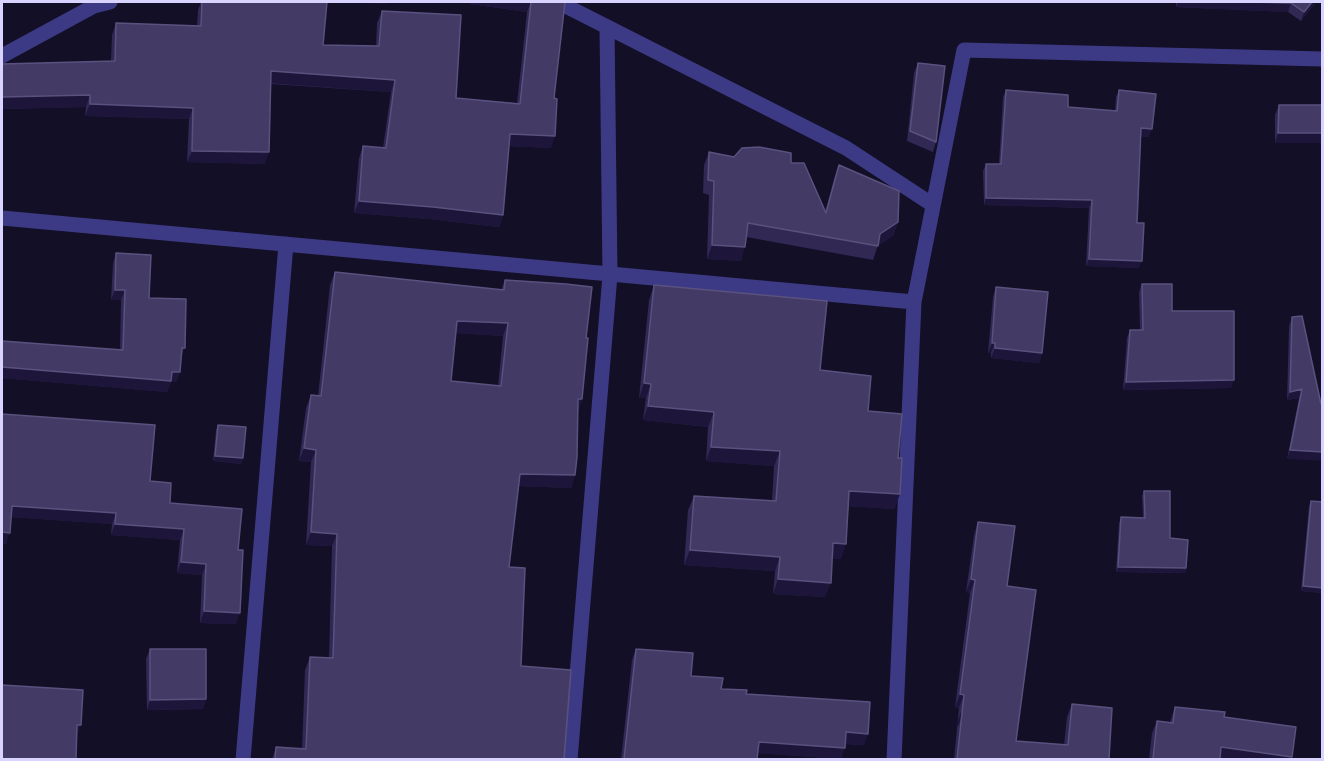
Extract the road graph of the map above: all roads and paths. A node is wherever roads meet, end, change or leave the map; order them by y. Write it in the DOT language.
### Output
graph roads {
  1 [pos="110,2"];
  2 [pos="558,2"];
  3 [pos="607,27"];
  4 [pos="2,56"];
  5 [pos="1323,59"];
  6 [pos="933,205"];
  7 [pos="2,218"];
  8 [pos="286,244"];
  9 [pos="610,275"];
  10 [pos="914,302"];
  11 [pos="243,759"];
  12 [pos="570,759"];
  13 [pos="894,759"];
  1 -- 4 [label="street"];
  2 -- 3 [label="street"];
  3 -- 6 [label="street"];
  3 -- 9 [label="street"];
  5 -- 6 [label="street"];
  6 -- 10 [label="street"];
  7 -- 8 [label="street"];
  8 -- 9 [label="street"];
  8 -- 11 [label="street"];
  9 -- 10 [label="street"];
  9 -- 12 [label="street"];
  10 -- 13 [label="street"];
}
